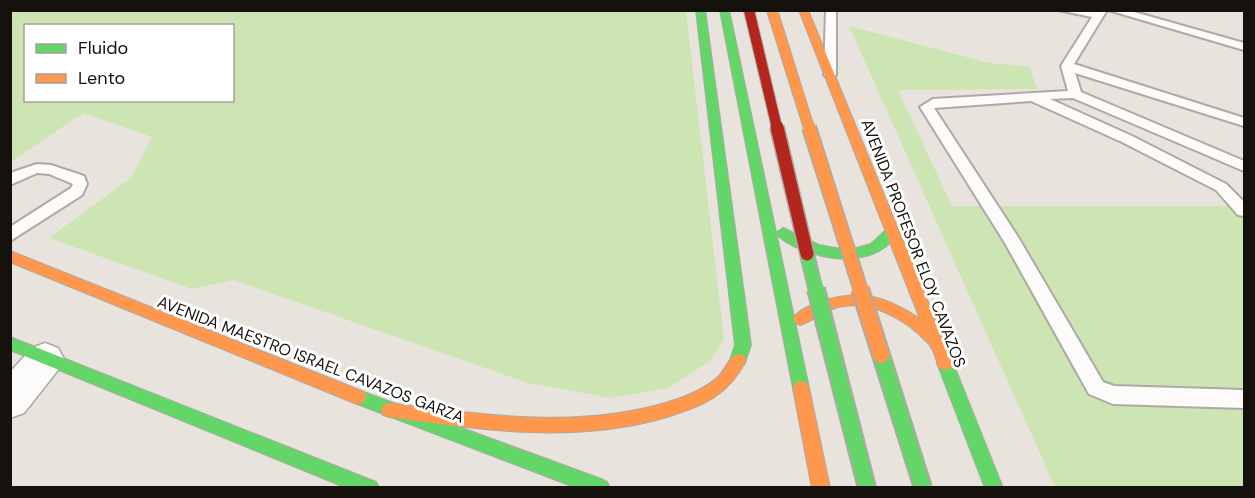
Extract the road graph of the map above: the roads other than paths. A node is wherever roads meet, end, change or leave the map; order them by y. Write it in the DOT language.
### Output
graph roads {
  1 [pos="700,10"];
  2 [pos="724,10"];
  3 [pos="749,10"];
  4 [pos="772,10"];
  5 [pos="803,10"];
  6 [pos="831,10"];
  7 [pos="1063,10"];
  8 [pos="1113,10"];
  9 [pos="1101,12"];
  10 [pos="1245,47"];
  11 [pos="1067,66"];
  12 [pos="830,76"];
  13 [pos="1075,94"];
  14 [pos="1035,98"];
  15 [pos="1245,122"];
  16 [pos="1245,166"];
  17 [pos="10,180"];
  18 [pos="1245,211"];
  19 [pos="767,217"];
  20 [pos="894,231"];
  21 [pos="10,235"];
  22 [pos="10,256"];
  23 [pos="25,264"];
  24 [pos="10,266"];
  25 [pos="933,338"];
  26 [pos="791,341"];
  27 [pos="10,343"];
  28 [pos="45,359"];
  29 [pos="1245,399"];
  30 [pos="10,401"];
  31 [pos="389,410"];
  32 [pos="370,488"];
  33 [pos="601,488"];
  34 [pos="821,488"];
  35 [pos="867,488"];
  36 [pos="923,488"];
  37 [pos="994,488"];
  1 -- 31 [label="main road"];
  2 -- 19 [label="main road"];
  3 -- 35 [label="main road, bridge"];
  4 -- 36 [label="main road, bridge"];
  5 -- 12 [label="main road, AVENIDA PROFESOR ELOY CAVAZOS"];
  6 -- 12 [label="lane"];
  7 -- 9 [label="lane"];
  8 -- 10 [label="lane"];
  9 -- 11 [label="lane"];
  11 -- 13 [label="lane"];
  11 -- 15 [label="lane"];
  12 -- 20 [label="main road, AVENIDA PROFESOR ELOY CAVAZOS"];
  13 -- 14 [label="lane"];
  13 -- 16 [label="lane"];
  14 -- 18 [label="lane"];
  14 -- 29 [label="lane"];
  17 -- 21 [label="lane"];
  19 -- 20 [label="main road"];
  19 -- 26 [label="main road"];
  20 -- 25 [label="main road, AVENIDA PROFESOR ELOY CAVAZOS"];
  22 -- 23 [label="main road, AVENIDA MAESTRO ISRAEL CAVAZOS GARZA"];
  23 -- 24 [label="main road"];
  23 -- 31 [label="main road, AVENIDA MAESTRO ISRAEL CAVAZOS GARZA"];
  25 -- 26 [label="main road"];
  25 -- 37 [label="main road, AVENIDA PROFESOR ELOY CAVAZOS"];
  26 -- 34 [label="main road"];
  27 -- 28 [label="main road"];
  28 -- 30 [label="street"];
  28 -- 32 [label="main road"];
  31 -- 33 [label="main road, AVENIDA MAESTRO ISRAEL CAVAZOS GARZA"];
}
